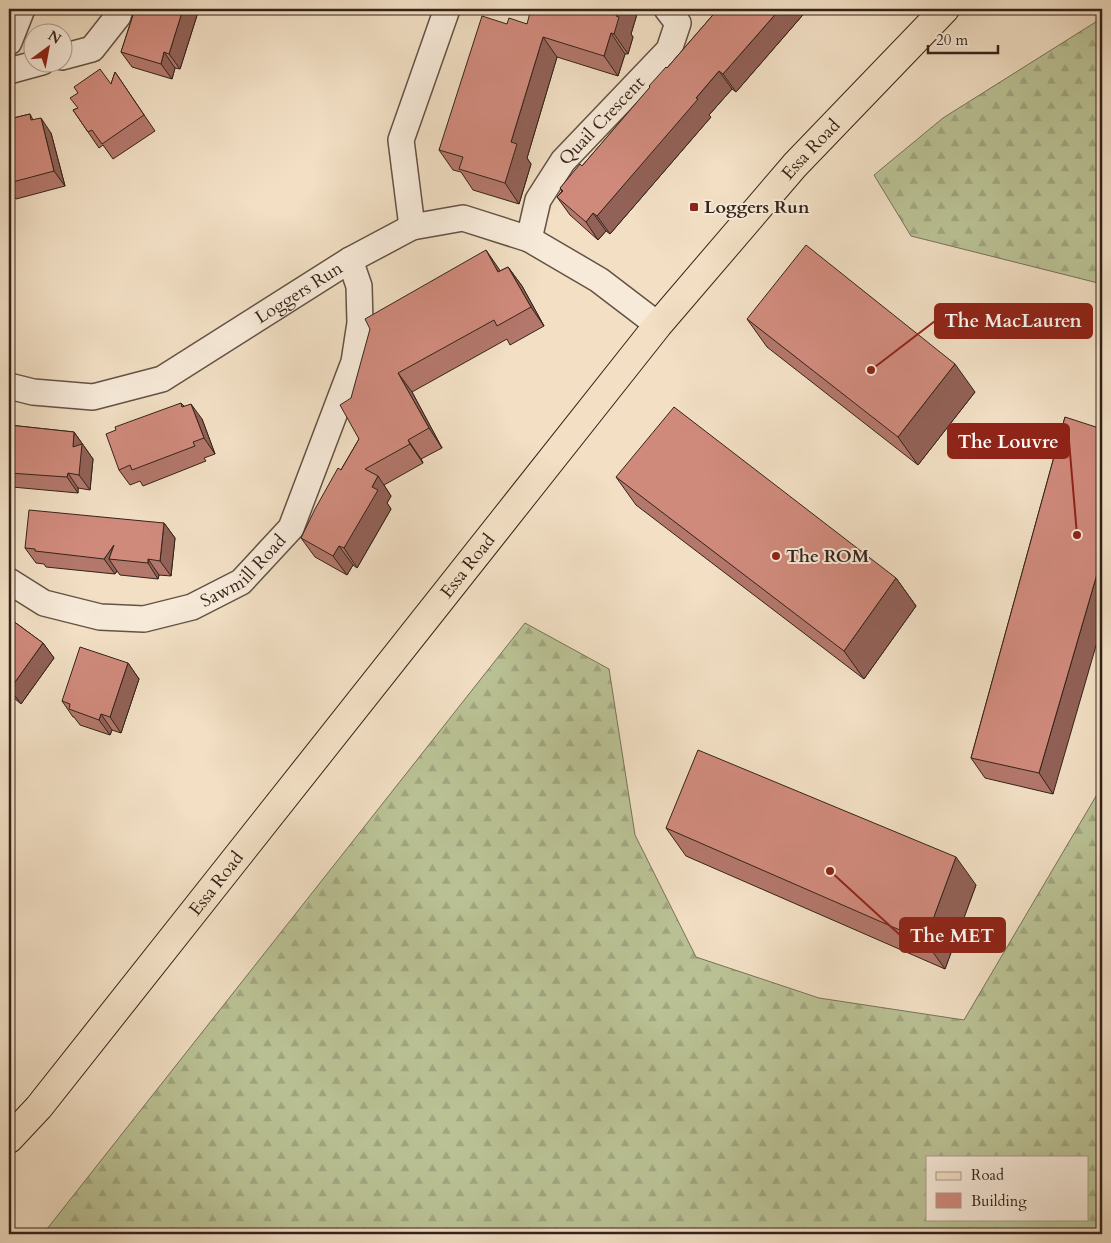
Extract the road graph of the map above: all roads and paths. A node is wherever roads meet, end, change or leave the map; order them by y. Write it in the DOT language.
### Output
graph roads {
  1 [pos="22,9"];
  2 [pos="120,9"];
  3 [pos="447,9"];
  4 [pos="667,9"];
  5 [pos="945,9"];
  6 [pos="9,42"];
  7 [pos="72,54"];
  8 [pos="22,67"];
  9 [pos="9,71"];
  10 [pos="412,227"];
  11 [pos="529,240"];
  12 [pos="350,260"];
  13 [pos="658,325"];
  14 [pos="9,386"];
  15 [pos="9,581"];
  16 [pos="9,1139"];
  1 -- 6 [label="street"];
  2 -- 7 [label="street"];
  3 -- 10 [label="street"];
  4 -- 11 [label="street, Quail Crescent"];
  5 -- 13 [label="main road, Essa Road"];
  8 -- 9 [label="street"];
  10 -- 11 [label="street, Loggers Run"];
  10 -- 12 [label="street, Loggers Run"];
  11 -- 13 [label="street, Loggers Run"];
  12 -- 14 [label="street, Loggers Run"];
  12 -- 15 [label="street, Sawmill Road"];
  13 -- 16 [label="main road, Essa Road"];
}
